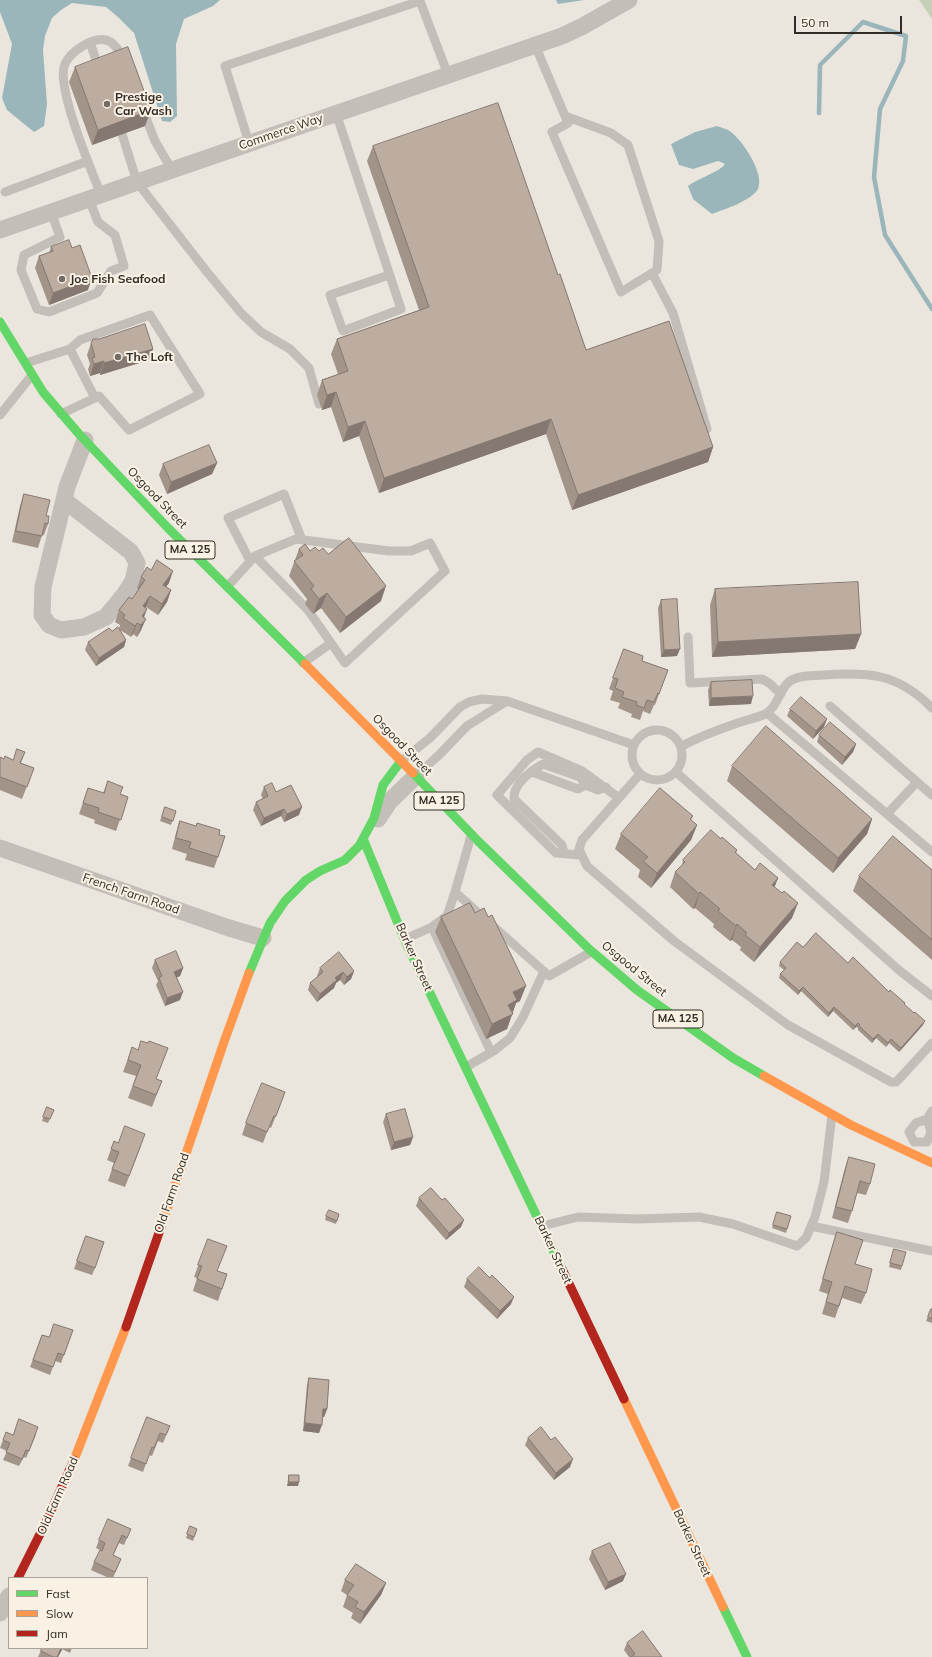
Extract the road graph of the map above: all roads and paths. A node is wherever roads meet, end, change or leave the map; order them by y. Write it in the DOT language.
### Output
graph roads {
  1 [pos="629,0"];
  2 [pos="90,42"];
  3 [pos="535,45"];
  4 [pos="99,71"];
  5 [pos="129,71"];
  6 [pos="448,75"];
  7 [pos="139,99"];
  8 [pos="336,113"];
  9 [pos="565,116"];
  10 [pos="122,134"];
  11 [pos="249,143"];
  12 [pos="88,161"];
  13 [pos="172,170"];
  14 [pos="138,182"];
  15 [pos="5,192"];
  16 [pos="95,197"];
  17 [pos="51,212"];
  18 [pos="0,230"];
  19 [pos="652,273"];
  20 [pos="390,275"];
  21 [pos="0,322"];
  22 [pos="70,349"];
  23 [pos="25,364"];
  24 [pos="32,375"];
  25 [pos="95,398"];
  26 [pos="319,404"];
  27 [pos="61,414"];
  28 [pos="0,415"];
  29 [pos="707,429"];
  30 [pos="85,440"];
  31 [pos="64,500"];
  32 [pos="302,540"];
  33 [pos="253,559"];
  34 [pos="227,587"];
  35 [pos="688,638"];
  36 [pos="331,643"];
  37 [pos="303,663"];
  38 [pos="781,694"];
  39 [pos="507,701"];
  40 [pos="830,706"];
  41 [pos="932,708"];
  42 [pos="767,713"];
  43 [pos="634,745"];
  44 [pos="682,746"];
  45 [pos="401,761"];
  46 [pos="676,772"];
  47 [pos="640,774"];
  48 [pos="416,776"];
  49 [pos="917,782"];
  50 [pos="606,787"];
  51 [pos="932,795"];
  52 [pos="619,798"];
  53 [pos="887,814"];
  54 [pos="472,834"];
  55 [pos="364,841"];
  56 [pos="0,848"];
  57 [pos="932,852"];
  58 [pos="564,854"];
  59 [pos="580,855"];
  60 [pos="455,892"];
  61 [pos="432,927"];
  62 [pos="263,938"];
  63 [pos="405,939"];
  64 [pos="592,951"];
  65 [pos="544,971"];
  66 [pos="932,996"];
  67 [pos="932,1043"];
  68 [pos="491,1052"];
  69 [pos="466,1067"];
  70 [pos="932,1111"];
  71 [pos="832,1115"];
  72 [pos="927,1119"];
  73 [pos="914,1142"];
  74 [pos="909,1153"];
  75 [pos="932,1163"];
  76 [pos="542,1226"];
  77 [pos="811,1226"];
  78 [pos="932,1252"];
  79 [pos="18,1577"];
  80 [pos="8,1598"];
  81 [pos="0,1613"];
  82 [pos="747,1657"];
  1 -- 3 [label="street, Commerce Way"];
  2 -- 4 [label="lane"];
  2 -- 5 [label="lane"];
  2 -- 12 [label="lane"];
  3 -- 6 [label="street, Commerce Way"];
  3 -- 9 [label="lane"];
  6 -- 8 [label="street, Commerce Way"];
  6 -- 11 [label="lane"];
  7 -- 13 [label="lane"];
  8 -- 11 [label="street, Commerce Way"];
  8 -- 20 [label="lane"];
  9 -- 19 [label="lane"];
  9 -- 19 [label="lane"];
  10 -- 14 [label="lane"];
  11 -- 13 [label="street, Commerce Way"];
  12 -- 15 [label="lane"];
  12 -- 16 [label="lane"];
  13 -- 14 [label="street, Commerce Way"];
  14 -- 16 [label="street, Commerce Way"];
  14 -- 26 [label="lane"];
  16 -- 17 [label="street, Commerce Way"];
  16 -- 17 [label="lane"];
  17 -- 18 [label="street, Commerce Way"];
  19 -- 29 [label="lane"];
  20 -- 20 [label="lane"];
  21 -- 23 [label="main road, Osgood Street / MA 125"];
  22 -- 23 [label="lane"];
  22 -- 25 [label="lane"];
  22 -- 25 [label="lane"];
  23 -- 24 [label="main road, Osgood Street / MA 125"];
  24 -- 27 [label="main road, Osgood Street / MA 125"];
  24 -- 28 [label="lane"];
  25 -- 27 [label="lane"];
  27 -- 30 [label="main road, Osgood Street / MA 125"];
  30 -- 31 [label="street"];
  30 -- 34 [label="main road, Osgood Street / MA 125"];
  31 -- 31 [label="street"];
  32 -- 33 [label="lane"];
  32 -- 33 [label="lane"];
  32 -- 36 [label="lane"];
  33 -- 34 [label="lane"];
  33 -- 36 [label="lane"];
  34 -- 37 [label="main road, Osgood Street / MA 125"];
  35 -- 38 [label="lane"];
  36 -- 37 [label="lane"];
  37 -- 45 [label="main road, Osgood Street / MA 125"];
  38 -- 41 [label="lane"];
  38 -- 42 [label="lane"];
  39 -- 43 [label="lane"];
  39 -- 45 [label="lane"];
  39 -- 48 [label="lane"];
  40 -- 49 [label="lane"];
  42 -- 44 [label="lane"];
  42 -- 53 [label="lane"];
  43 -- 44 [label="lane"];
  43 -- 47 [label="lane"];
  44 -- 46 [label="lane"];
  45 -- 48 [label="main road, Osgood Street / MA 125"];
  45 -- 55 [label="main road"];
  46 -- 47 [label="lane"];
  46 -- 66 [label="lane"];
  47 -- 52 [label="lane"];
  48 -- 54 [label="main road, Osgood Street / MA 125"];
  48 -- 55 [label="street"];
  49 -- 51 [label="lane"];
  49 -- 53 [label="lane"];
  50 -- 52 [label="lane"];
  50 -- 58 [label="lane"];
  50 -- 58 [label="lane"];
  52 -- 59 [label="lane"];
  53 -- 57 [label="lane"];
  54 -- 60 [label="lane"];
  54 -- 64 [label="main road, Osgood Street / MA 125"];
  55 -- 62 [label="main road, Old Farm Road"];
  55 -- 63 [label="main road, Barker Street"];
  56 -- 62 [label="street, French Farm Road"];
  58 -- 59 [label="lane"];
  59 -- 67 [label="lane"];
  60 -- 61 [label="lane"];
  60 -- 65 [label="lane"];
  61 -- 63 [label="lane"];
  61 -- 68 [label="lane"];
  62 -- 79 [label="main road, Old Farm Road"];
  63 -- 69 [label="main road, Barker Street"];
  64 -- 65 [label="lane"];
  64 -- 71 [label="main road, Osgood Street / MA 125"];
  65 -- 68 [label="lane"];
  68 -- 69 [label="lane"];
  69 -- 76 [label="main road, Barker Street"];
  70 -- 72 [label="lane"];
  71 -- 74 [label="main road, Osgood Street / MA 125"];
  71 -- 77 [label="lane"];
  72 -- 73 [label="lane"];
  72 -- 73 [label="lane"];
  73 -- 74 [label="lane"];
  74 -- 75 [label="main road, Osgood Street / MA 125"];
  76 -- 77 [label="lane"];
  76 -- 82 [label="main road, Barker Street"];
  77 -- 78 [label="lane"];
  80 -- 81 [label="street"];
}
